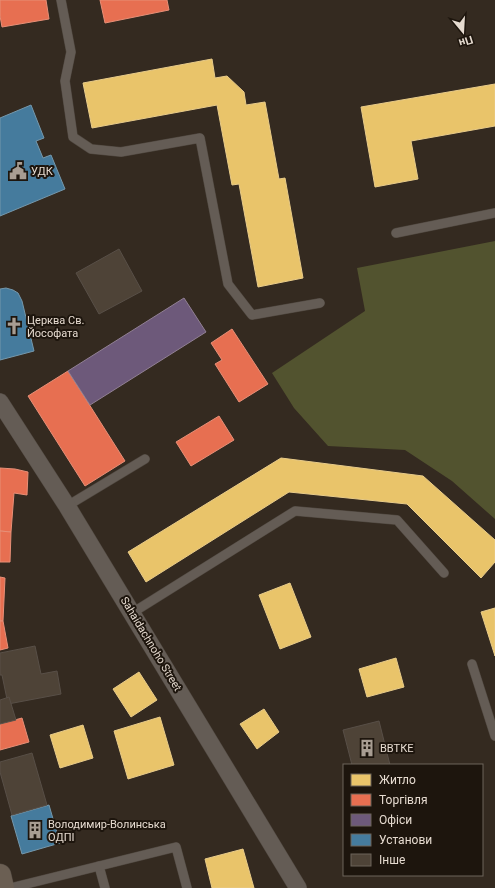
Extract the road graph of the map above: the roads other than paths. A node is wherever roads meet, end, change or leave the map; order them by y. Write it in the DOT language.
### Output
graph roads {
  1 [pos="61,0"];
  2 [pos="495,213"];
  3 [pos="396,233"];
  4 [pos="320,303"];
  5 [pos="0,402"];
  6 [pos="145,459"];
  7 [pos="67,506"];
  8 [pos="444,573"];
  9 [pos="132,613"];
  10 [pos="472,664"];
  11 [pos="495,736"];
  12 [pos="99,866"];
  13 [pos="0,875"];
  14 [pos="3,888"];
  15 [pos="10,888"];
  16 [pos="105,888"];
  17 [pos="187,888"];
  18 [pos="298,888"];
  1 -- 4 [label="lane"];
  2 -- 3 [label="lane"];
  5 -- 7 [label="street, Sahaidachnoho Street"];
  6 -- 7 [label="lane"];
  7 -- 9 [label="street, Sahaidachnoho Street"];
  8 -- 9 [label="lane"];
  9 -- 18 [label="street, Sahaidachnoho Street"];
  10 -- 11 [label="lane"];
  12 -- 15 [label="lane"];
  12 -- 16 [label="lane"];
  12 -- 17 [label="lane"];
  13 -- 14 [label="main road"];
}
